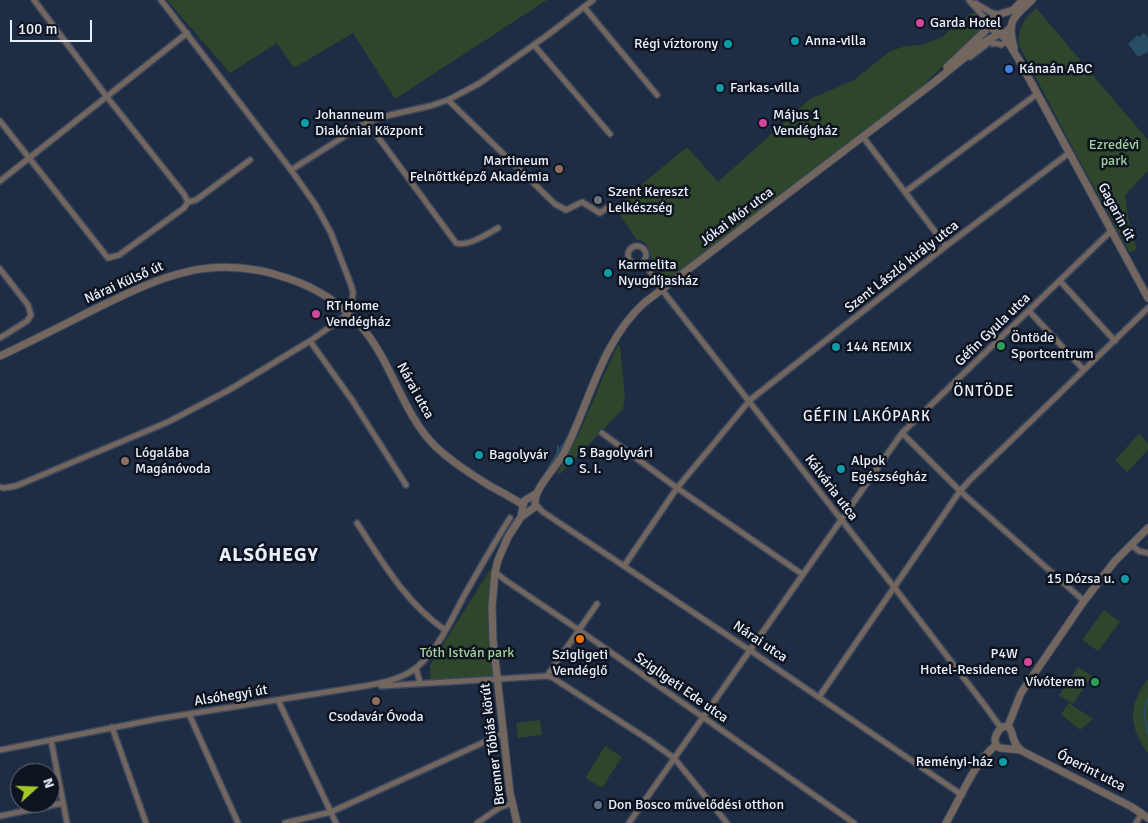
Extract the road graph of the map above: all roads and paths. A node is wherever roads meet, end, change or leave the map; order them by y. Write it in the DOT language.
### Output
graph roads {
  1 [pos="34,0"];
  2 [pos="161,0"];
  3 [pos="593,0"];
  4 [pos="970,0"];
  5 [pos="1024,0"];
  6 [pos="1032,0"];
  7 [pos="584,7"];
  8 [pos="1000,14"];
  9 [pos="990,24"];
  10 [pos="1011,25"];
  11 [pos="187,33"];
  12 [pos="1000,34"];
  13 [pos="1004,43"];
  14 [pos="534,46"];
  15 [pos="1018,60"];
  16 [pos="958,63"];
  17 [pos="923,90"];
  18 [pos="1037,94"];
  19 [pos="657,96"];
  20 [pos="107,97"];
  21 [pos="448,100"];
  22 [pos="0,122"];
  23 [pos="367,122"];
  24 [pos="610,134"];
  25 [pos="862,137"];
  26 [pos="1069,153"];
  27 [pos="28,158"];
  28 [pos="250,160"];
  29 [pos="291,170"];
  30 [pos="0,181"];
  31 [pos="905,192"];
  32 [pos="188,202"];
  33 [pos="607,208"];
  34 [pos="498,228"];
  35 [pos="1111,230"];
  36 [pos="946,246"];
  37 [pos="643,261"];
  38 [pos="0,269"];
  39 [pos="1060,281"];
  40 [pos="662,289"];
  41 [pos="1148,298"];
  42 [pos="1148,308"];
  43 [pos="1029,311"];
  44 [pos="347,312"];
  45 [pos="0,338"];
  46 [pos="310,341"];
  47 [pos="1115,341"];
  48 [pos="1,355"];
  49 [pos="1084,370"];
  50 [pos="750,400"];
  51 [pos="602,433"];
  52 [pos="902,433"];
  53 [pos="406,485"];
  54 [pos="0,487"];
  55 [pos="677,488"];
  56 [pos="960,491"];
  57 [pos="537,492"];
  58 [pos="524,503"];
  59 [pos="533,507"];
  60 [pos="520,517"];
  61 [pos="510,518"];
  62 [pos="841,521"];
  63 [pos="358,523"];
  64 [pos="1148,528"];
  65 [pos="1131,545"];
  66 [pos="1148,553"];
  67 [pos="624,566"];
  68 [pos="495,572"];
  69 [pos="802,574"];
  70 [pos="894,587"];
  71 [pos="1084,601"];
  72 [pos="597,604"];
  73 [pos="445,630"];
  74 [pos="579,630"];
  75 [pos="751,651"];
  76 [pos="416,668"];
  77 [pos="547,676"];
  78 [pos="498,679"];
  79 [pos="420,683"];
  80 [pos="365,686"];
  81 [pos="819,697"];
  82 [pos="278,700"];
  83 [pos="189,714"];
  84 [pos="702,717"];
  85 [pos="112,727"];
  86 [pos="1004,727"];
  87 [pos="504,733"];
  88 [pos="1012,737"];
  89 [pos="51,740"];
  90 [pos="1000,746"];
  91 [pos="0,750"];
  92 [pos="1020,750"];
  93 [pos="674,758"];
  94 [pos="962,795"];
  95 [pos="63,803"];
  96 [pos="512,803"];
  97 [pos="331,812"];
  98 [pos="0,816"];
  99 [pos="1145,816"];
  100 [pos="67,823"];
  101 [pos="146,823"];
  102 [pos="238,823"];
  103 [pos="285,823"];
  104 [pos="336,823"];
  105 [pos="478,823"];
  106 [pos="517,823"];
  107 [pos="629,823"];
  108 [pos="727,823"];
  109 [pos="854,823"];
  110 [pos="946,823"];
  111 [pos="1136,823"];
  1 -- 20 [label="street"];
  2 -- 11 [label="street"];
  3 -- 7 [label="street"];
  4 -- 8 [label="street"];
  4 -- 9 [label="street"];
  5 -- 8 [label="street"];
  6 -- 10 [label="street"];
  7 -- 14 [label="street"];
  7 -- 19 [label="street"];
  8 -- 9 [label="street"];
  8 -- 10 [label="street"];
  9 -- 12 [label="street, Gagarin út"];
  9 -- 17 [label="street, Jókai Mór utca"];
  10 -- 12 [label="street"];
  10 -- 15 [label="street, Gagarin út"];
  11 -- 20 [label="street"];
  11 -- 29 [label="street"];
  12 -- 15 [label="street, Gagarin út"];
  12 -- 16 [label="street, Jókai Mór utca"];
  13 -- 16 [label="street"];
  14 -- 21 [label="street"];
  14 -- 24 [label="street"];
  15 -- 18 [label="street, Gagarin út"];
  16 -- 17 [label="street, Jókai Mór utca"];
  17 -- 25 [label="street, Jókai Mór utca"];
  18 -- 26 [label="street, Gagarin út"];
  18 -- 31 [label="street"];
  20 -- 27 [label="street"];
  20 -- 32 [label="street"];
  21 -- 23 [label="street"];
  21 -- 33 [label="street"];
  22 -- 27 [label="street"];
  23 -- 29 [label="street"];
  23 -- 34 [label="street"];
  25 -- 31 [label="street"];
  25 -- 40 [label="street, Jókai Mór utca"];
  26 -- 35 [label="street, Gagarin út"];
  26 -- 36 [label="street, Szent László király utca"];
  27 -- 30 [label="street"];
  27 -- 32 [label="street"];
  28 -- 32 [label="street"];
  29 -- 44 [label="street"];
  31 -- 36 [label="street"];
  35 -- 39 [label="street, Géfin Gyula utca"];
  35 -- 41 [label="street, Gagarin út"];
  36 -- 50 [label="street, Szent László király utca"];
  37 -- 40 [label="street, Kálvária utca"];
  38 -- 45 [label="street"];
  39 -- 43 [label="street, Géfin Gyula utca"];
  39 -- 47 [label="street"];
  40 -- 50 [label="street, Kálvária utca"];
  40 -- 57 [label="street, Jókai Mór utca"];
  42 -- 47 [label="street"];
  43 -- 49 [label="street"];
  43 -- 52 [label="street, Géfin Gyula utca"];
  44 -- 46 [label="street"];
  44 -- 48 [label="street, Nárai Külső út"];
  44 -- 58 [label="street, Nárai utca"];
  46 -- 53 [label="street"];
  46 -- 54 [label="street"];
  47 -- 49 [label="street"];
  49 -- 56 [label="street"];
  50 -- 55 [label="street, Szent László király utca"];
  50 -- 62 [label="street, Kálvária utca"];
  51 -- 55 [label="street"];
  52 -- 56 [label="street"];
  52 -- 62 [label="street, Géfin Gyula utca"];
  55 -- 67 [label="street, Szent László király utca"];
  55 -- 69 [label="street"];
  56 -- 70 [label="street"];
  56 -- 71 [label="street"];
  57 -- 58 [label="street, Jókai Mór utca"];
  57 -- 59 [label="street, Jókai Mór utca"];
  58 -- 59 [label="street"];
  58 -- 59 [label="street"];
  58 -- 60 [label="street, Brenner Tóbiás körút"];
  59 -- 60 [label="street, Brenner Tóbiás körút"];
  59 -- 67 [label="street, Nárai utca"];
  60 -- 68 [label="street, Brenner Tóbiás körút"];
  61 -- 73 [label="street, Alsóhegyi út"];
  62 -- 69 [label="street, Géfin Gyula utca"];
  62 -- 70 [label="street, Kálvária utca"];
  63 -- 73 [label="street"];
  64 -- 65 [label="street"];
  65 -- 66 [label="street"];
  65 -- 71 [label="street"];
  67 -- 75 [label="street, Nárai utca"];
  68 -- 74 [label="street, Szigligeti Ede utca"];
  68 -- 78 [label="street, Brenner Tóbiás körút"];
  69 -- 75 [label="street, Géfin Gyula utca"];
  70 -- 81 [label="street"];
  70 -- 86 [label="street, Kálvária utca"];
  71 -- 86 [label="street"];
  72 -- 74 [label="street"];
  73 -- 76 [label="street, Alsóhegyi út"];
  74 -- 77 [label="street"];
  74 -- 84 [label="street, Szigligeti Ede utca"];
  75 -- 81 [label="street, Nárai utca"];
  75 -- 84 [label="street, Géfin Gyula utca"];
  76 -- 79 [label="street"];
  76 -- 80 [label="street, Alsóhegyi út"];
  77 -- 78 [label="street"];
  77 -- 93 [label="street"];
  78 -- 79 [label="street"];
  78 -- 87 [label="street, Brenner Tóbiás körút"];
  79 -- 80 [label="street"];
  80 -- 82 [label="street, Alsóhegyi út"];
  81 -- 94 [label="street, Nárai utca"];
  82 -- 83 [label="street, Alsóhegyi út"];
  82 -- 97 [label="street"];
  83 -- 85 [label="street, Alsóhegyi út"];
  83 -- 102 [label="street"];
  84 -- 93 [label="street, Géfin Gyula utca"];
  84 -- 109 [label="street, Szigligeti Ede utca"];
  85 -- 89 [label="street, Alsóhegyi út"];
  85 -- 101 [label="street"];
  86 -- 88 [label="street"];
  86 -- 90 [label="street"];
  87 -- 96 [label="street, Brenner Tóbiás körút"];
  87 -- 97 [label="street"];
  88 -- 90 [label="street"];
  88 -- 92 [label="street"];
  89 -- 91 [label="street, Alsóhegyi út"];
  89 -- 95 [label="street"];
  90 -- 92 [label="street, Óperint utca"];
  90 -- 94 [label="street"];
  92 -- 99 [label="street, Óperint utca"];
  93 -- 107 [label="street, Géfin Gyula utca"];
  93 -- 108 [label="street"];
  94 -- 110 [label="street"];
  95 -- 98 [label="street"];
  95 -- 100 [label="street"];
  96 -- 105 [label="street"];
  96 -- 106 [label="street, Brenner Tóbiás körút"];
  97 -- 103 [label="street"];
  97 -- 104 [label="street"];
  99 -- 111 [label="street"];
}
